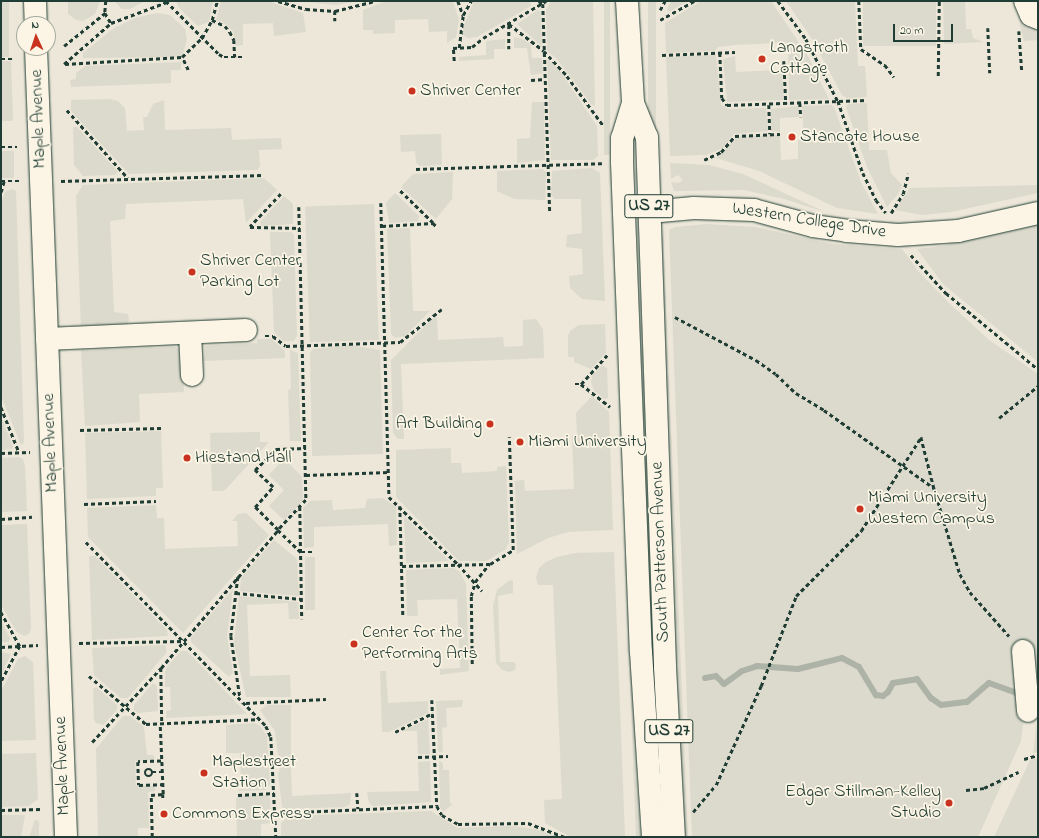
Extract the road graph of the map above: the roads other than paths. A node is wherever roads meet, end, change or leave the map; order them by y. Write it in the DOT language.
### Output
graph roads {
  1 [pos="35,1"];
  2 [pos="627,1"];
  3 [pos="1025,1"];
  4 [pos="36,16"];
  5 [pos="1038,18"];
  6 [pos="36,56"];
  7 [pos="633,102"];
  8 [pos="649,212"];
  9 [pos="1038,213"];
  10 [pos="246,330"];
  11 [pos="190,333"];
  12 [pos="47,339"];
  13 [pos="192,375"];
  14 [pos="1022,651"];
  15 [pos="1028,711"];
  16 [pos="66,837"];
  17 [pos="653,837"];
  18 [pos="674,837"];
  1 -- 4 [label="main road"];
  2 -- 7 [label="main road, South Patterson Avenue / US 27"];
  3 -- 5 [label="main road"];
  6 -- 12 [label="main road, Maple Avenue"];
  7 -- 8 [label="main road, South Patterson Avenue / US 27"];
  7 -- 17 [label="main road, South Patterson Avenue / US 27"];
  8 -- 9 [label="main road, Western College Drive"];
  8 -- 18 [label="main road, South Patterson Avenue / US 27"];
  10 -- 11 [label="main road"];
  11 -- 12 [label="main road"];
  11 -- 13 [label="main road"];
  12 -- 16 [label="main road, Maple Avenue"];
  14 -- 15 [label="main road"];
}
